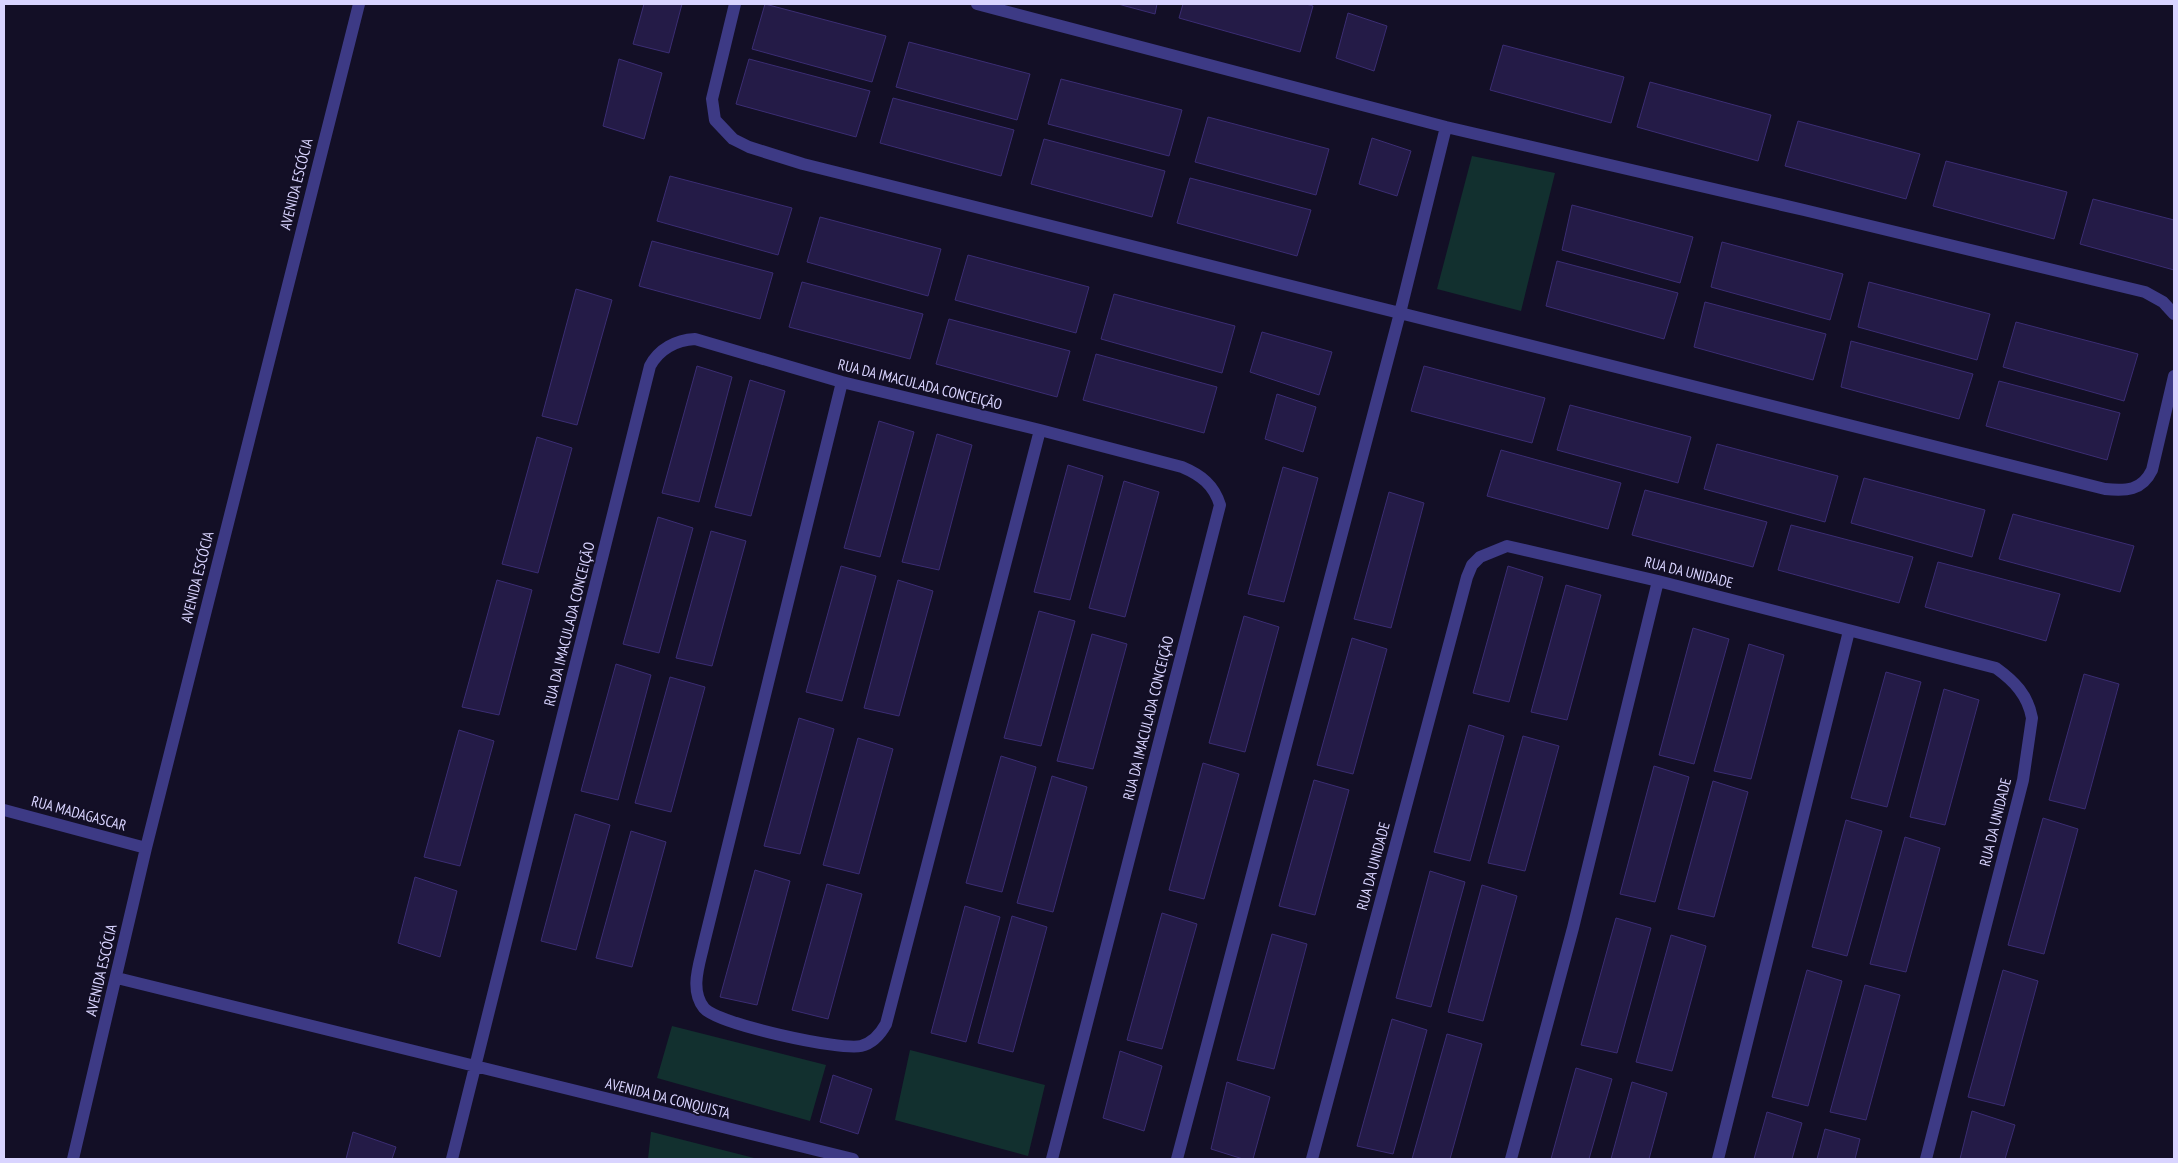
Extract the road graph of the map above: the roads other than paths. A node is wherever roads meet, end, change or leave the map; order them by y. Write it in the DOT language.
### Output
graph roads {
  1 [pos="359,4"];
  2 [pos="735,4"];
  3 [pos="977,4"];
  4 [pos="1446,126"];
  5 [pos="1400,313"];
  6 [pos="2174,314"];
  7 [pos="2174,376"];
  8 [pos="842,382"];
  9 [pos="1040,430"];
  10 [pos="1658,581"];
  11 [pos="1849,631"];
  12 [pos="4,810"];
  13 [pos="146,848"];
  14 [pos="116,978"];
  15 [pos="475,1065"];
  16 [pos="73,1159"];
  17 [pos="452,1159"];
  18 [pos="853,1159"];
  19 [pos="1052,1159"];
  20 [pos="1177,1159"];
  21 [pos="1312,1159"];
  22 [pos="1511,1159"];
  23 [pos="1718,1159"];
  24 [pos="1926,1159"];
  1 -- 13 [label="street, AVENIDA ESCÓCIA"];
  2 -- 5 [label="street"];
  3 -- 4 [label="street"];
  4 -- 5 [label="street"];
  4 -- 6 [label="street"];
  5 -- 7 [label="street"];
  5 -- 20 [label="street"];
  8 -- 9 [label="street, RUA DA IMACULADA CONCEIÇÃO"];
  8 -- 9 [label="street"];
  8 -- 15 [label="street, RUA DA IMACULADA CONCEIÇÃO"];
  9 -- 19 [label="street, RUA DA IMACULADA CONCEIÇÃO"];
  10 -- 11 [label="street, RUA DA UNIDADE"];
  10 -- 21 [label="street, RUA DA UNIDADE"];
  10 -- 22 [label="street"];
  11 -- 23 [label="street"];
  11 -- 24 [label="street, RUA DA UNIDADE"];
  12 -- 13 [label="street, RUA MADAGASCAR"];
  13 -- 14 [label="street, AVENIDA ESCÓCIA"];
  14 -- 15 [label="street, AVENIDA DA CONQUISTA"];
  14 -- 16 [label="street, AVENIDA ESCÓCIA"];
  15 -- 17 [label="street"];
  15 -- 18 [label="street, AVENIDA DA CONQUISTA"];
}
